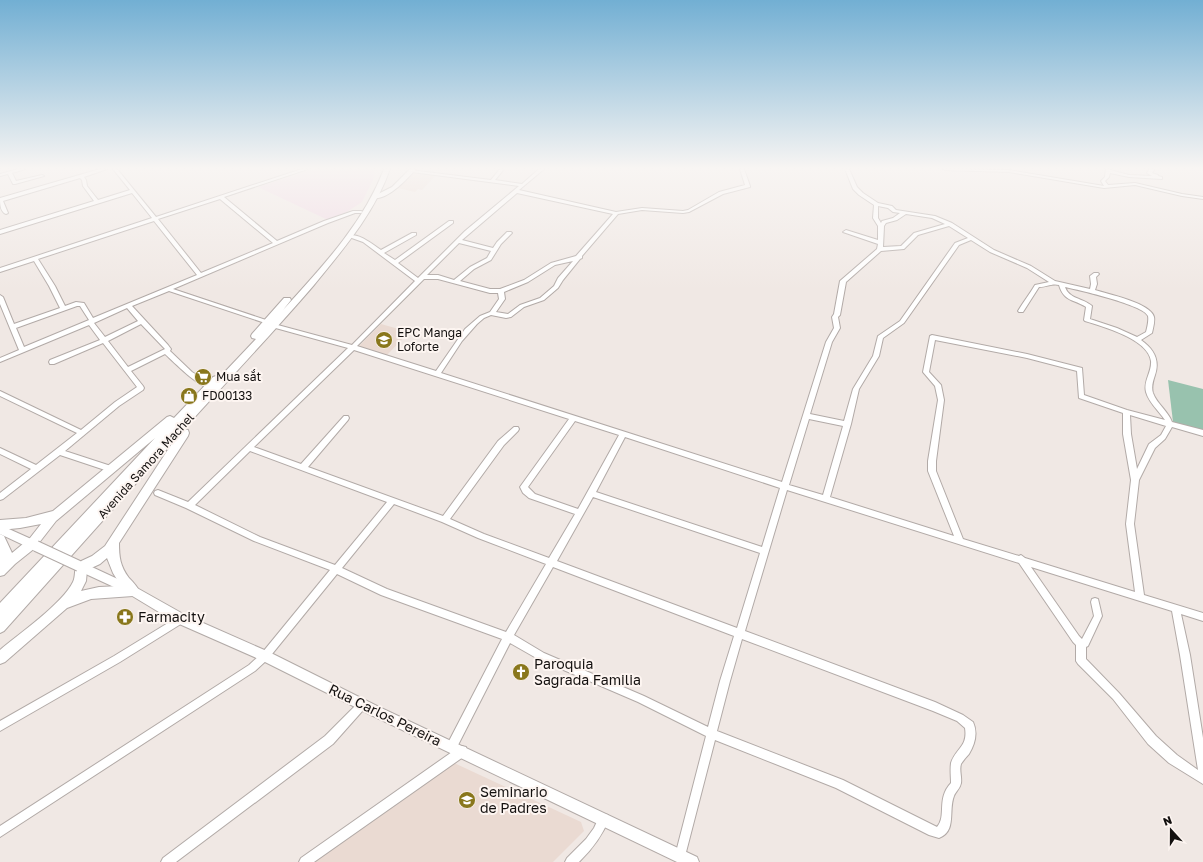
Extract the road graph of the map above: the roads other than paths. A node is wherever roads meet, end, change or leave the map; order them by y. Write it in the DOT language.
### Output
graph roads {
  1 [pos="4,209"];
  2 [pos="74,209"];
  3 [pos="147,209"];
  4 [pos="184,209"];
  5 [pos="236,209"];
  6 [pos="363,209"];
  7 [pos="368,209"];
  8 [pos="495,209"];
  9 [pos="599,209"];
  10 [pos="641,209"];
  11 [pos="645,209"];
  12 [pos="691,209"];
  13 [pos="876,209"];
  14 [pos="893,209"];
  15 [pos="361,212"];
  16 [pos="906,212"];
  17 [pos="6,213"];
  18 [pos="616,213"];
  19 [pos="155,219"];
  20 [pos="451,222"];
  21 [pos="950,224"];
  22 [pos="881,226"];
  23 [pos="0,232"];
  24 [pos="846,232"];
  25 [pos="510,233"];
  26 [pos="414,234"];
  27 [pos="351,236"];
  28 [pos="972,238"];
  29 [pos="458,241"];
  30 [pos="276,243"];
  31 [pos="880,246"];
  32 [pos="493,250"];
  33 [pos="380,253"];
  34 [pos="580,257"];
  35 [pos="35,258"];
  36 [pos="394,263"];
  37 [pos="0,270"];
  38 [pos="1096,274"];
  39 [pos="200,275"];
  40 [pos="420,278"];
  41 [pos="455,282"];
  42 [pos="1053,282"];
  43 [pos="1062,284"];
  44 [pos="169,289"];
  45 [pos="1092,291"];
  46 [pos="501,292"];
  47 [pos="0,297"];
  48 [pos="128,306"];
  49 [pos="63,309"];
  50 [pos="3,311"];
  51 [pos="1021,311"];
  52 [pos="492,313"];
  53 [pos="91,321"];
  54 [pos="142,321"];
  55 [pos="271,324"];
  56 [pos="13,327"];
  57 [pos="105,340"];
  58 [pos="1138,341"];
  59 [pos="353,347"];
  60 [pos="22,350"];
  61 [pos="166,351"];
  62 [pos="0,360"];
  63 [pos="52,362"];
  64 [pos="127,370"];
  65 [pos="437,374"];
  66 [pos="209,386"];
  67 [pos="0,393"];
  68 [pos="199,402"];
  69 [pos="1126,412"];
  70 [pos="807,416"];
  71 [pos="346,418"];
  72 [pos="573,419"];
  73 [pos="848,424"];
  74 [pos="1170,425"];
  75 [pos="516,429"];
  76 [pos="82,433"];
  77 [pos="1203,434"];
  78 [pos="623,435"];
  79 [pos="249,448"];
  80 [pos="0,451"];
  81 [pos="59,452"];
  82 [pos="302,468"];
  83 [pos="37,469"];
  84 [pos="111,469"];
  85 [pos="1135,480"];
  86 [pos="784,486"];
  87 [pos="158,493"];
  88 [pos="591,493"];
  89 [pos="0,497"];
  90 [pos="826,499"];
  91 [pos="392,501"];
  92 [pos="189,506"];
  93 [pos="58,512"];
  94 [pos="580,513"];
  95 [pos="445,520"];
  96 [pos="0,526"];
  97 [pos="0,529"];
  98 [pos="0,539"];
  99 [pos="960,541"];
  100 [pos="114,544"];
  101 [pos="34,545"];
  102 [pos="764,551"];
  103 [pos="1021,559"];
  104 [pos="551,562"];
  105 [pos="80,566"];
  106 [pos="1,570"];
  107 [pos="336,570"];
  108 [pos="133,591"];
  109 [pos="1140,596"];
  110 [pos="1095,602"];
  111 [pos="58,607"];
  112 [pos="1176,609"];
  113 [pos="0,612"];
  114 [pos="1203,617"];
  115 [pos="181,619"];
  116 [pos="0,627"];
  117 [pos="739,634"];
  118 [pos="508,637"];
  119 [pos="1081,643"];
  120 [pos="265,656"];
  121 [pos="0,658"];
  122 [pos="362,705"];
  123 [pos="0,726"];
  124 [pos="710,734"];
  125 [pos="457,749"];
  126 [pos="1203,769"];
  127 [pos="1203,779"];
  128 [pos="604,820"];
  129 [pos="0,832"];
  130 [pos="680,856"];
  131 [pos="167,862"];
  132 [pos="305,862"];
  133 [pos="572,862"];
  134 [pos="692,862"];
  1 -- 17 [label="street"];
  2 -- 23 [label="street"];
  3 -- 19 [label="street"];
  4 -- 19 [label="street"];
  5 -- 30 [label="street"];
  6 -- 15 [label="highway, Avenida Samora Machel"];
  7 -- 27 [label="highway, Avenida Samora Machel"];
  8 -- 29 [label="street"];
  9 -- 18 [label="street"];
  10 -- 18 [label="street"];
  11 -- 12 [label="street"];
  13 -- 22 [label="street"];
  14 -- 16 [label="street"];
  15 -- 30 [label="street"];
  15 -- 55 [label="highway, Avenida Samora Machel"];
  16 -- 21 [label="street"];
  16 -- 22 [label="street"];
  18 -- 34 [label="street"];
  19 -- 35 [label="street"];
  19 -- 39 [label="street"];
  20 -- 36 [label="street"];
  21 -- 28 [label="street"];
  21 -- 31 [label="street"];
  22 -- 31 [label="street"];
  24 -- 31 [label="street"];
  25 -- 32 [label="street"];
  26 -- 33 [label="street"];
  27 -- 33 [label="street"];
  27 -- 55 [label="highway, Avenida Samora Machel"];
  28 -- 42 [label="street"];
  28 -- 73 [label="street"];
  29 -- 32 [label="street"];
  29 -- 40 [label="street"];
  30 -- 39 [label="street"];
  31 -- 70 [label="street"];
  32 -- 41 [label="street"];
  33 -- 36 [label="street"];
  34 -- 46 [label="street"];
  34 -- 52 [label="street"];
  35 -- 37 [label="street"];
  35 -- 49 [label="street"];
  36 -- 40 [label="street"];
  38 -- 45 [label="street"];
  39 -- 44 [label="street"];
  40 -- 41 [label="street"];
  40 -- 59 [label="street"];
  41 -- 46 [label="street"];
  42 -- 43 [label="street"];
  42 -- 51 [label="street"];
  43 -- 45 [label="street"];
  43 -- 58 [label="street"];
  44 -- 48 [label="street"];
  44 -- 55 [label="street"];
  45 -- 58 [label="street"];
  46 -- 52 [label="street"];
  47 -- 50 [label="street"];
  48 -- 53 [label="street"];
  48 -- 54 [label="street"];
  49 -- 53 [label="street"];
  49 -- 56 [label="street"];
  50 -- 56 [label="street"];
  52 -- 65 [label="street"];
  53 -- 57 [label="street"];
  53 -- 60 [label="street"];
  54 -- 57 [label="street"];
  54 -- 61 [label="street"];
  55 -- 59 [label="street"];
  55 -- 66 [label="highway, Avenida Samora Machel"];
  55 -- 68 [label="highway, Avenida Samora Machel"];
  56 -- 60 [label="street"];
  57 -- 63 [label="street"];
  57 -- 64 [label="street"];
  58 -- 74 [label="street"];
  59 -- 65 [label="street"];
  59 -- 79 [label="street"];
  60 -- 62 [label="street"];
  61 -- 64 [label="street"];
  61 -- 66 [label="street"];
  64 -- 76 [label="street"];
  65 -- 72 [label="street"];
  66 -- 68 [label="highway, Avenida Samora Machel"];
  67 -- 76 [label="street"];
  68 -- 84 [label="highway"];
  68 -- 100 [label="highway"];
  68 -- 113 [label="highway, Avenida Samora Machel"];
  68 -- 116 [label="highway, Avenida Samora Machel"];
  69 -- 74 [label="street"];
  69 -- 85 [label="street"];
  69 -- 99 [label="street"];
  70 -- 73 [label="street"];
  70 -- 86 [label="street"];
  71 -- 82 [label="street"];
  72 -- 78 [label="street"];
  72 -- 94 [label="street"];
  73 -- 90 [label="street"];
  74 -- 77 [label="street"];
  74 -- 85 [label="street"];
  75 -- 95 [label="street"];
  76 -- 81 [label="street"];
  78 -- 86 [label="street"];
  78 -- 88 [label="street"];
  79 -- 82 [label="street"];
  79 -- 92 [label="street"];
  80 -- 83 [label="street"];
  81 -- 83 [label="street"];
  81 -- 84 [label="street"];
  82 -- 91 [label="street"];
  83 -- 89 [label="street"];
  84 -- 93 [label="highway"];
  85 -- 109 [label="street"];
  86 -- 90 [label="street"];
  86 -- 102 [label="street"];
  87 -- 92 [label="street"];
  88 -- 94 [label="street"];
  88 -- 102 [label="street"];
  90 -- 99 [label="street"];
  91 -- 95 [label="street"];
  91 -- 107 [label="street"];
  92 -- 107 [label="street"];
  93 -- 96 [label="highway"];
  93 -- 101 [label="highway"];
  94 -- 104 [label="street"];
  95 -- 104 [label="street"];
  97 -- 101 [label="main road, Rua Carlos Pereira"];
  98 -- 106 [label="highway"];
  99 -- 103 [label="street"];
  100 -- 105 [label="highway"];
  100 -- 108 [label="highway"];
  101 -- 105 [label="main road, Rua Carlos Pereira, bridge"];
  101 -- 106 [label="highway"];
  102 -- 117 [label="street"];
  103 -- 109 [label="street"];
  103 -- 119 [label="street"];
  104 -- 117 [label="street"];
  104 -- 118 [label="street"];
  105 -- 108 [label="main road, Rua Carlos Pereira"];
  105 -- 111 [label="highway"];
  107 -- 118 [label="street"];
  107 -- 120 [label="street"];
  108 -- 111 [label="highway"];
  108 -- 115 [label="main road, Rua Carlos Pereira"];
  109 -- 112 [label="street"];
  110 -- 119 [label="street"];
  111 -- 121 [label="highway"];
  112 -- 114 [label="street"];
  112 -- 126 [label="street"];
  115 -- 120 [label="main road, Rua Carlos Pereira"];
  115 -- 123 [label="street"];
  117 -- 124 [label="street"];
  117 -- 124 [label="street"];
  118 -- 124 [label="street"];
  118 -- 125 [label="street"];
  119 -- 127 [label="street"];
  120 -- 122 [label="main road, Rua Carlos Pereira"];
  120 -- 129 [label="street"];
  122 -- 125 [label="main road, Rua Carlos Pereira"];
  122 -- 131 [label="street"];
  124 -- 130 [label="street"];
  125 -- 128 [label="main road, Rua Carlos Pereira"];
  125 -- 132 [label="street"];
  128 -- 130 [label="main road, Rua Carlos Pereira"];
  128 -- 133 [label="street"];
  130 -- 134 [label="main road, Rua Carlos Pereira"];
}
